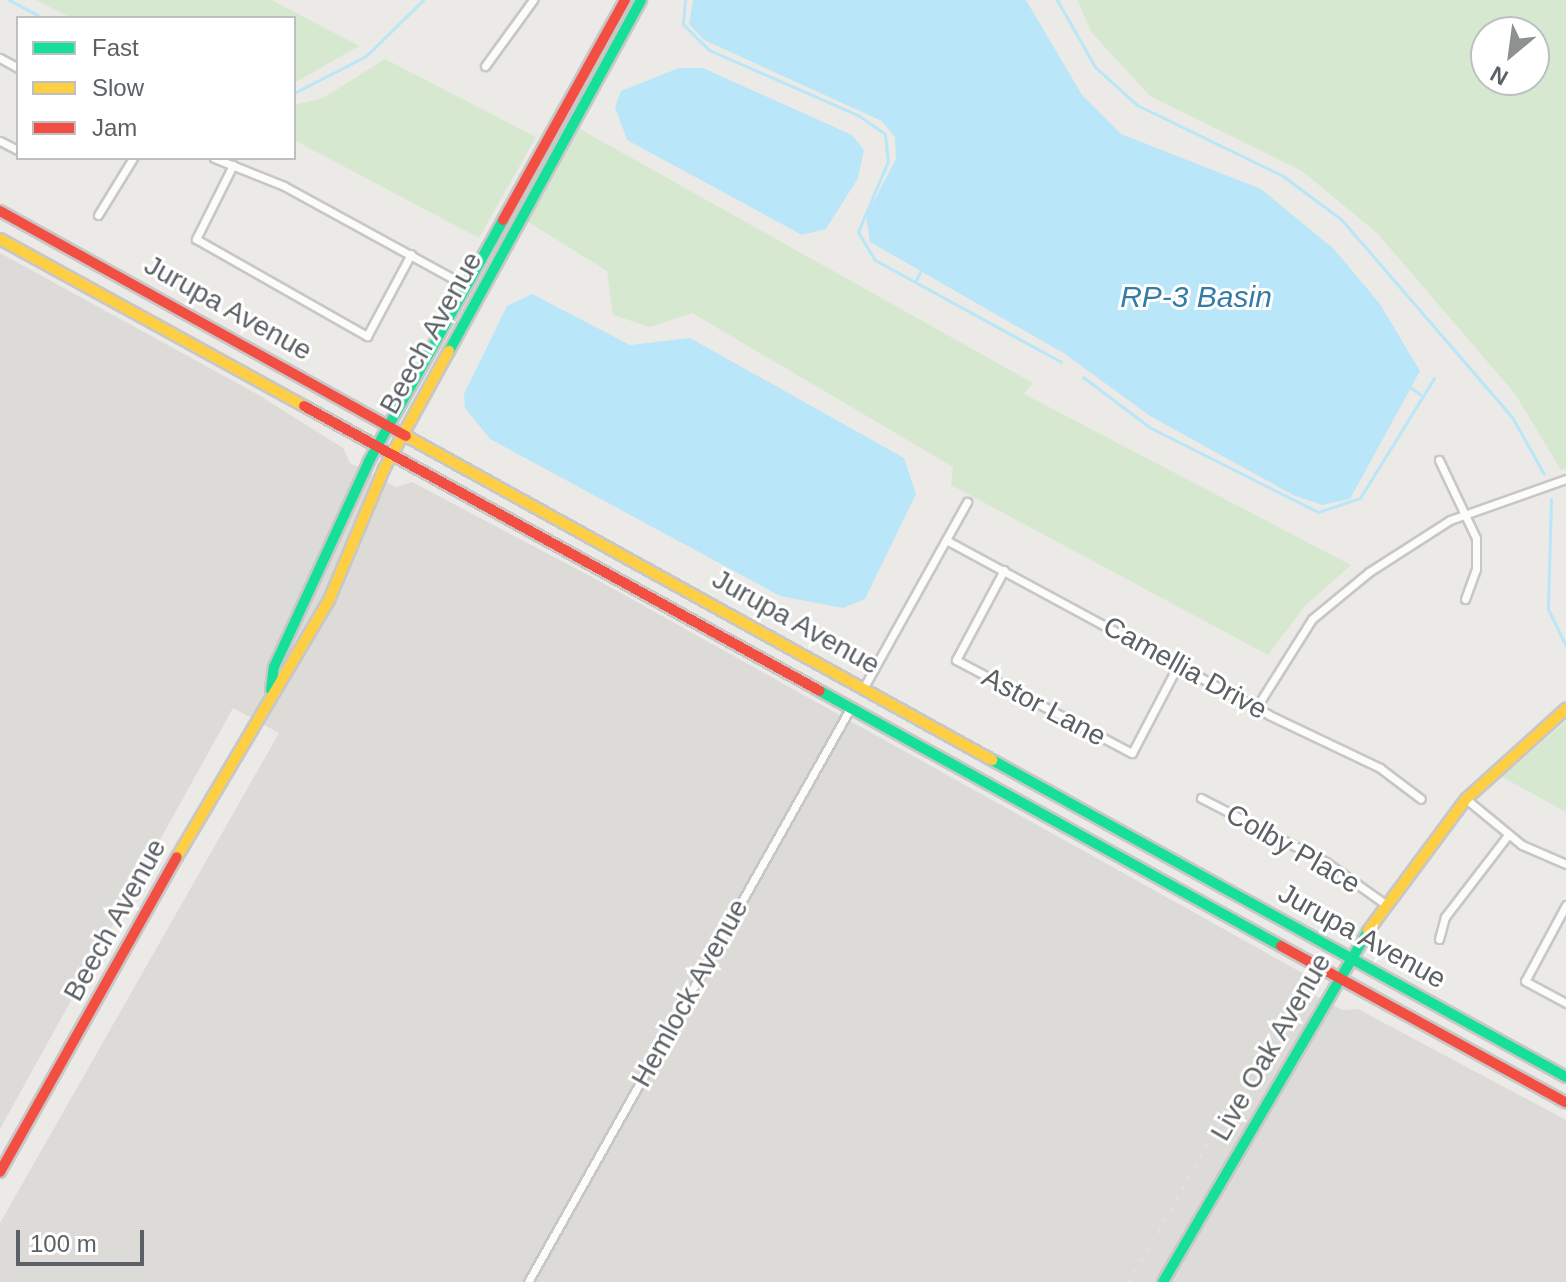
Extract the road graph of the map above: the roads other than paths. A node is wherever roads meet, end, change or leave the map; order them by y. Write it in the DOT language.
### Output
graph roads {
  1 [pos="533,0"];
  2 [pos="625,0"];
  3 [pos="641,0"];
  4 [pos="485,66"];
  5 [pos="132,160"];
  6 [pos="219,160"];
  7 [pos="233,165"];
  8 [pos="0,211"];
  9 [pos="98,215"];
  10 [pos="0,239"];
  11 [pos="411,254"];
  12 [pos="467,286"];
  13 [pos="390,424"];
  14 [pos="404,432"];
  15 [pos="378,444"];
  16 [pos="393,453"];
  17 [pos="1439,460"];
  18 [pos="1566,479"];
  19 [pos="967,502"];
  20 [pos="1468,513"];
  21 [pos="946,540"];
  22 [pos="1004,570"];
  23 [pos="1465,599"];
  24 [pos="1179,663"];
  25 [pos="864,687"];
  26 [pos="271,690"];
  27 [pos="852,705"];
  28 [pos="1256,708"];
  29 [pos="1566,709"];
  30 [pos="1201,798"];
  31 [pos="1421,799"];
  32 [pos="1466,799"];
  33 [pos="1508,835"];
  34 [pos="1566,864"];
  35 [pos="1384,903"];
  36 [pos="1566,905"];
  37 [pos="1439,939"];
  38 [pos="1351,958"];
  39 [pos="1340,978"];
  40 [pos="1566,1003"];
  41 [pos="1566,1077"];
  42 [pos="1566,1103"];
  43 [pos="0,1172"];
  44 [pos="528,1282"];
  45 [pos="1163,1282"];
  1 -- 4 [label="street"];
  2 -- 12 [label="main road, Beech Avenue"];
  3 -- 14 [label="main road, Beech Avenue"];
  5 -- 9 [label="street"];
  6 -- 7 [label="street"];
  7 -- 11 [label="street"];
  7 -- 11 [label="street"];
  8 -- 13 [label="main road, Jurupa Avenue"];
  10 -- 15 [label="main road, Jurupa Avenue"];
  11 -- 12 [label="street"];
  12 -- 13 [label="main road, Beech Avenue"];
  13 -- 14 [label="main road, Jurupa Avenue"];
  13 -- 15 [label="main road, Beech Avenue"];
  14 -- 16 [label="main road, Beech Avenue"];
  14 -- 25 [label="main road, Jurupa Avenue"];
  15 -- 16 [label="main road, Jurupa Avenue"];
  15 -- 26 [label="main road, Beech Avenue"];
  16 -- 26 [label="main road, Beech Avenue"];
  16 -- 27 [label="main road, Jurupa Avenue"];
  17 -- 20 [label="street"];
  18 -- 20 [label="street"];
  19 -- 21 [label="street"];
  20 -- 23 [label="street"];
  20 -- 28 [label="street"];
  21 -- 22 [label="street, Camellia Drive"];
  21 -- 25 [label="street"];
  22 -- 24 [label="street, Camellia Drive"];
  22 -- 24 [label="street, Astor Lane"];
  24 -- 28 [label="street, Camellia Drive"];
  25 -- 38 [label="main road, Jurupa Avenue"];
  26 -- 43 [label="main road, Beech Avenue"];
  27 -- 39 [label="main road, Jurupa Avenue"];
  27 -- 44 [label="street, Hemlock Avenue"];
  28 -- 31 [label="street, Camellia Drive"];
  29 -- 32 [label="main road, Live Oak Avenue"];
  30 -- 35 [label="street, Colby Place"];
  32 -- 33 [label="street"];
  32 -- 35 [label="main road, Live Oak Avenue"];
  33 -- 34 [label="street"];
  33 -- 37 [label="street"];
  35 -- 38 [label="main road, Live Oak Avenue"];
  36 -- 40 [label="street"];
  38 -- 39 [label="main road, Live Oak Avenue"];
  38 -- 41 [label="main road, Jurupa Avenue"];
  39 -- 42 [label="main road, Jurupa Avenue"];
  39 -- 45 [label="main road, Live Oak Avenue"];
}
